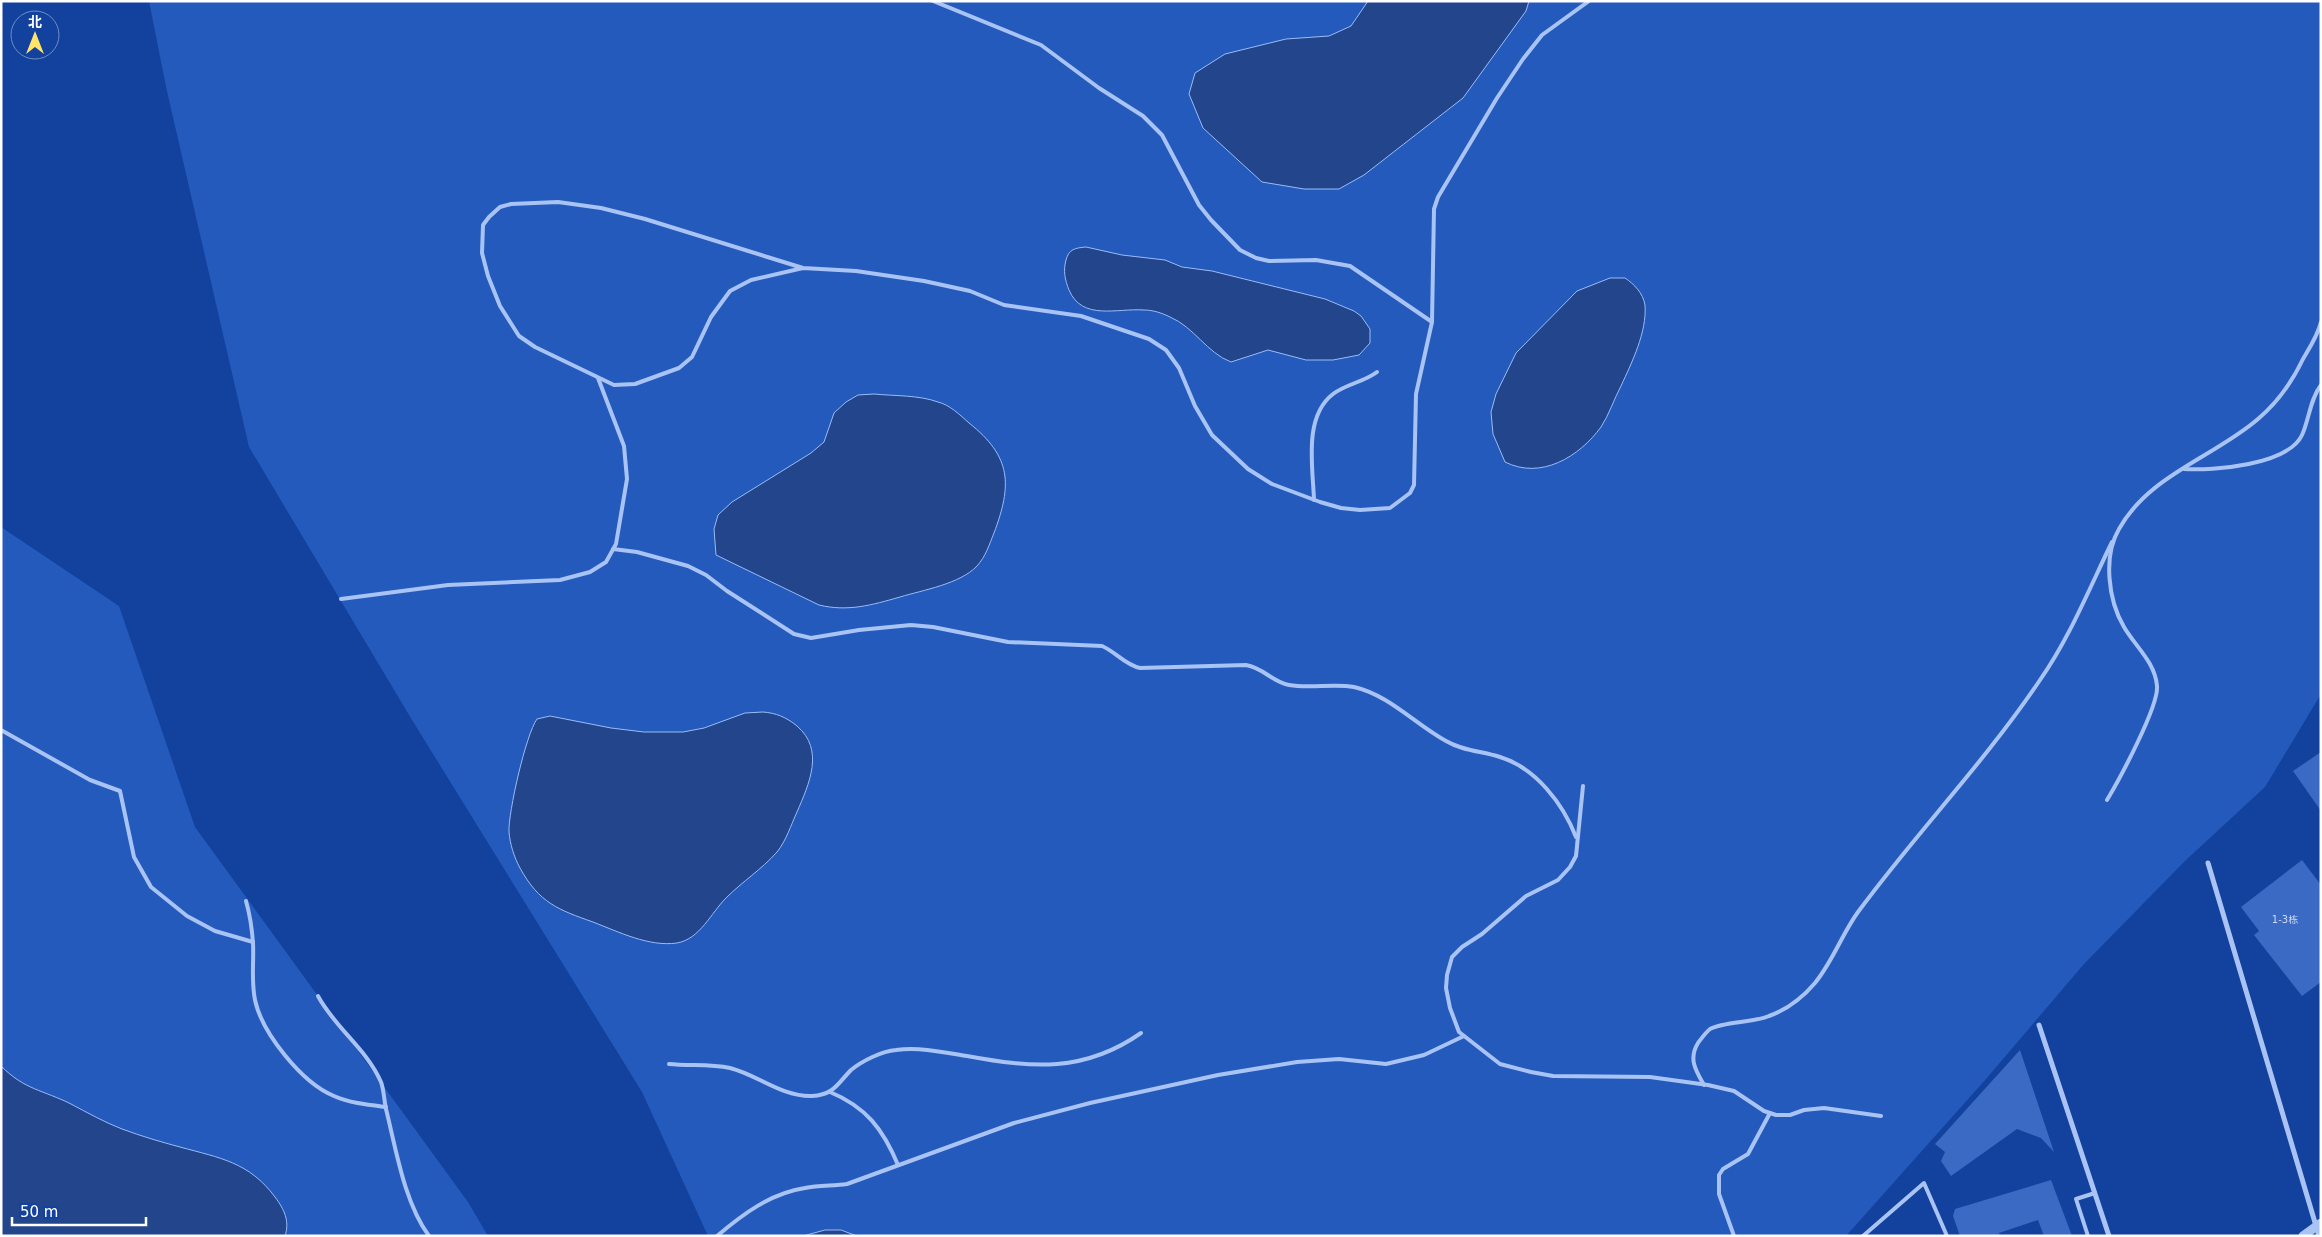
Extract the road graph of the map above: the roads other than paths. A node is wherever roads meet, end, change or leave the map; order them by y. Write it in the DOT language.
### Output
graph roads {
  1 [pos="933,1"];
  2 [pos="1589,1"];
  3 [pos="803,268"];
  4 [pos="1432,322"];
  5 [pos="2321,322"];
  6 [pos="2320,329"];
  7 [pos="1377,372"];
  8 [pos="598,378"];
  9 [pos="2321,385"];
  10 [pos="2183,469"];
  11 [pos="1314,500"];
  12 [pos="2112,542"];
  13 [pos="613,549"];
  14 [pos="341,598"];
  15 [pos="1,730"];
  16 [pos="1583,786"];
  17 [pos="2108,800"];
  18 [pos="1576,837"];
  19 [pos="2208,862"];
  20 [pos="246,901"];
  21 [pos="253,942"];
  22 [pos="318,996"];
  23 [pos="2039,1025"];
  24 [pos="1141,1033"];
  25 [pos="1464,1036"];
  26 [pos="669,1064"];
  27 [pos="1704,1085"];
  28 [pos="830,1092"];
  29 [pos="386,1108"];
  30 [pos="1770,1113"];
  31 [pos="1881,1116"];
  32 [pos="898,1165"];
  33 [pos="2095,1193"];
  34 [pos="2318,1229"];
  35 [pos="429,1236"];
  36 [pos="717,1236"];
  37 [pos="1734,1236"];
  38 [pos="1863,1236"];
  39 [pos="1947,1236"];
  40 [pos="2088,1236"];
  41 [pos="2109,1236"];
  42 [pos="2302,1236"];
  1 -- 4 [label="lane"];
  2 -- 4 [label="lane"];
  3 -- 8 [label="lane"];
  3 -- 8 [label="lane"];
  3 -- 11 [label="lane"];
  4 -- 11 [label="lane"];
  5 -- 6 [label="lane"];
  6 -- 10 [label="lane"];
  7 -- 11 [label="lane"];
  8 -- 13 [label="lane"];
  9 -- 10 [label="lane"];
  10 -- 12 [label="lane"];
  12 -- 17 [label="lane"];
  12 -- 27 [label="lane"];
  13 -- 14 [label="lane"];
  13 -- 18 [label="lane"];
  15 -- 21 [label="lane"];
  16 -- 18 [label="lane"];
  18 -- 25 [label="lane"];
  19 -- 34 [label="street"];
  20 -- 21 [label="lane"];
  21 -- 29 [label="lane"];
  22 -- 29 [label="lane"];
  23 -- 33 [label="street"];
  24 -- 28 [label="lane"];
  25 -- 27 [label="lane"];
  25 -- 32 [label="lane"];
  26 -- 28 [label="lane"];
  27 -- 30 [label="lane"];
  28 -- 32 [label="lane"];
  29 -- 35 [label="lane"];
  30 -- 31 [label="lane"];
  30 -- 37 [label="lane"];
  32 -- 36 [label="lane"];
  33 -- 40 [label="lane"];
  33 -- 41 [label="street"];
  34 -- 42 [label="street"];
  38 -- 39 [label="lane"];
}
